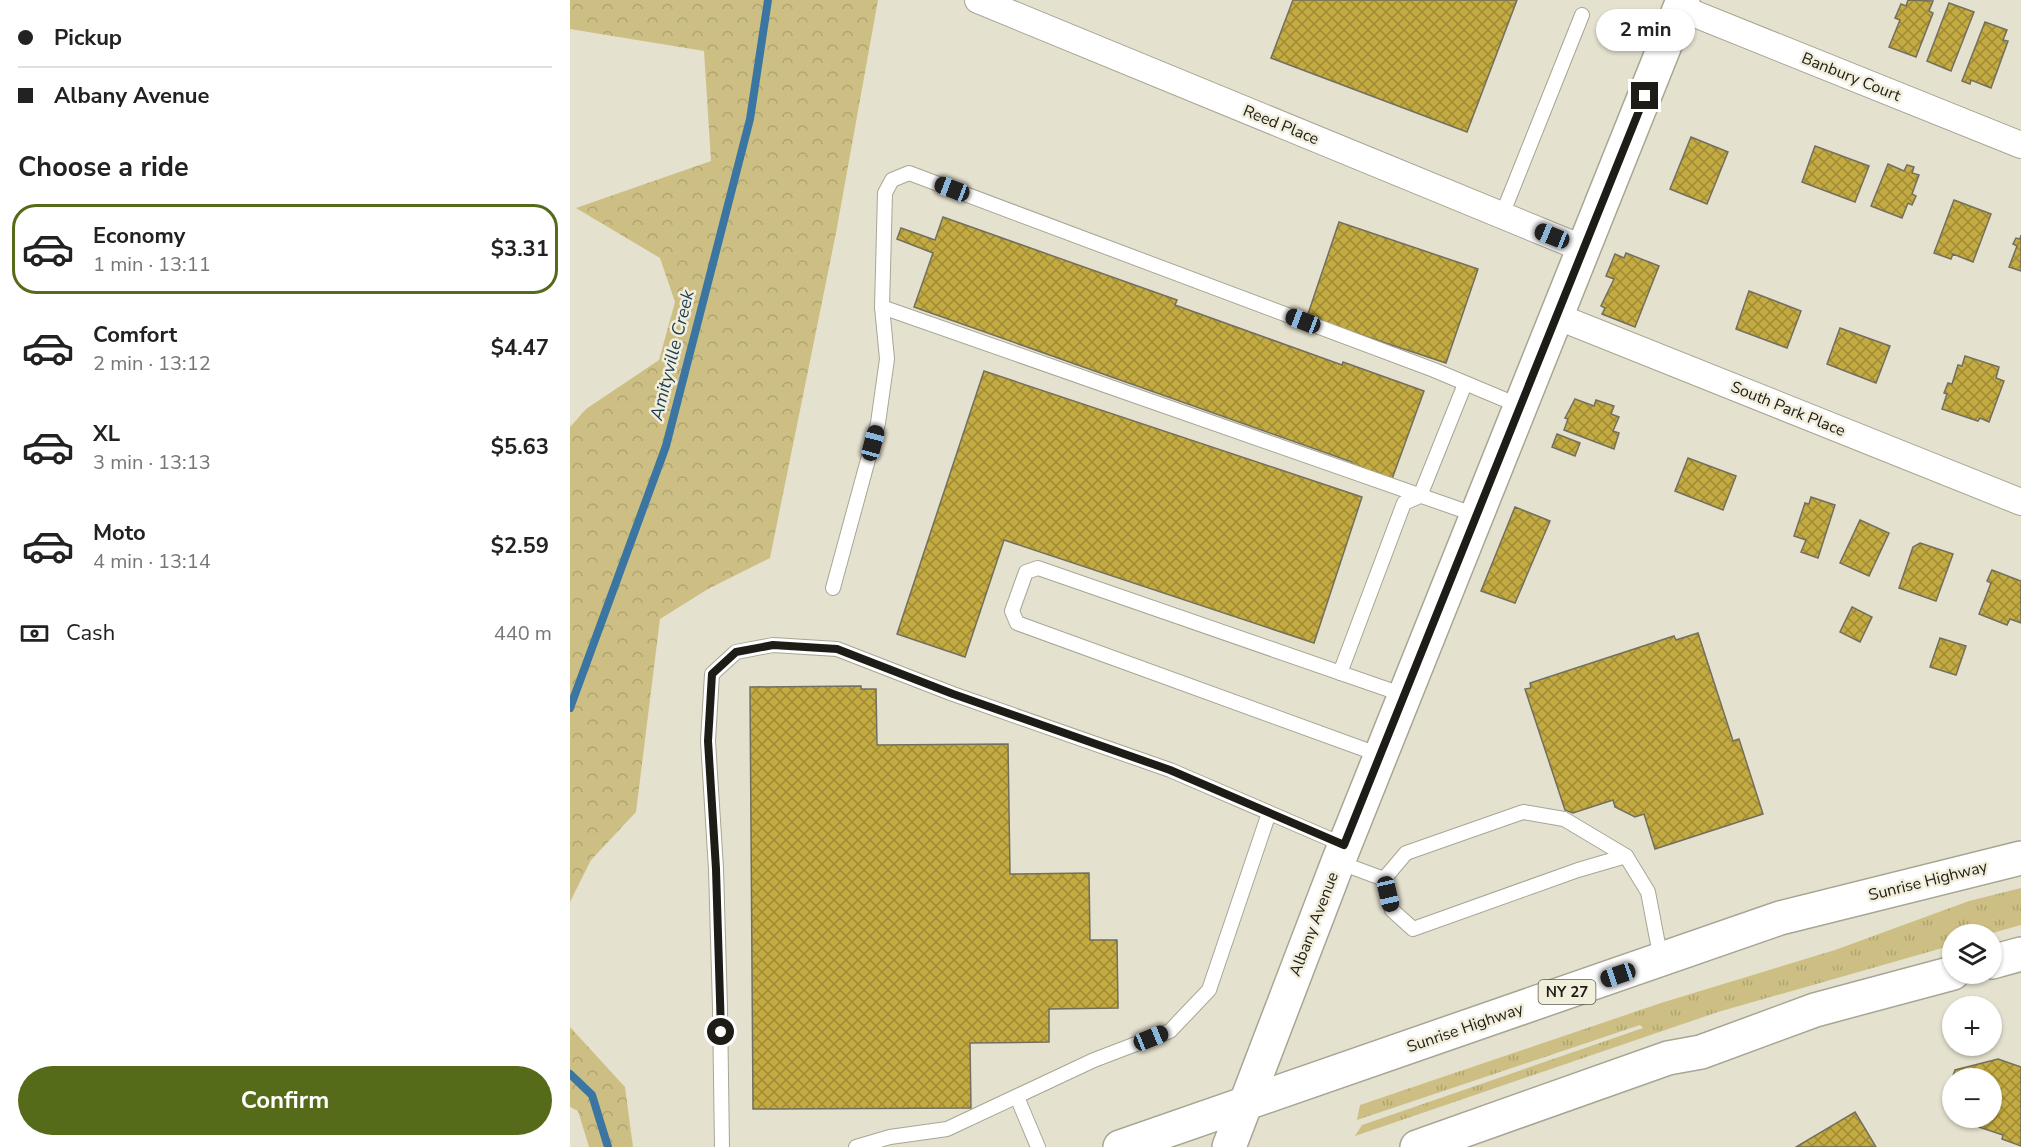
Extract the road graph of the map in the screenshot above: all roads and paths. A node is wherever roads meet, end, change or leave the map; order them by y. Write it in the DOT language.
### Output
graph roads {
  1 [pos="978,0"];
  2 [pos="1682,4"];
  3 [pos="1582,15"];
  4 [pos="2021,145"];
  5 [pos="1502,215"];
  6 [pos="1584,249"];
  7 [pos="882,307"];
  8 [pos="1556,316"];
  9 [pos="1465,384"];
  10 [pos="1520,406"];
  11 [pos="1420,496"];
  12 [pos="2021,501"];
  13 [pos="1476,515"];
  14 [pos="833,588"];
  15 [pos="1340,673"];
  16 [pos="1404,695"];
  17 [pos="1380,755"];
  18 [pos="1269,813"];
  19 [pos="1341,854"];
  20 [pos="1626,856"];
  21 [pos="2021,858"];
  22 [pos="1384,879"];
  23 [pos="2021,954"];
  24 [pos="2002,959"];
  25 [pos="1661,960"];
  26 [pos="1942,976"];
  27 [pos="1017,1097"];
  28 [pos="1244,1105"];
  29 [pos="722,1147"];
  30 [pos="856,1147"];
  31 [pos="1038,1147"];
  32 [pos="1120,1147"];
  33 [pos="1229,1147"];
  34 [pos="1417,1147"];
  1 -- 5 [label="street, Reed Place"];
  2 -- 4 [label="street, Banbury Court"];
  2 -- 6 [label="main road, Albany Avenue"];
  3 -- 5 [label="lane"];
  5 -- 6 [label="street, Reed Place"];
  6 -- 8 [label="main road, Albany Avenue"];
  7 -- 9 [label="lane"];
  7 -- 11 [label="lane"];
  7 -- 14 [label="lane"];
  8 -- 10 [label="main road, Albany Avenue"];
  8 -- 12 [label="street, South Park Place"];
  9 -- 10 [label="lane"];
  9 -- 11 [label="lane"];
  10 -- 13 [label="main road, Albany Avenue"];
  11 -- 13 [label="lane"];
  11 -- 15 [label="lane"];
  13 -- 16 [label="main road, Albany Avenue"];
  15 -- 16 [label="lane"];
  15 -- 17 [label="lane"];
  16 -- 17 [label="main road, Albany Avenue"];
  17 -- 19 [label="main road, Albany Avenue"];
  18 -- 19 [label="lane"];
  18 -- 27 [label="lane"];
  18 -- 29 [label="lane"];
  19 -- 22 [label="lane"];
  19 -- 28 [label="main road, Albany Avenue"];
  20 -- 22 [label="lane"];
  20 -- 22 [label="lane"];
  20 -- 25 [label="lane"];
  21 -- 25 [label="main road, Sunrise Highway / NY 27"];
  23 -- 24 [label="main road"];
  25 -- 28 [label="main road, Sunrise Highway / NY 27"];
  26 -- 34 [label="main road"];
  27 -- 30 [label="lane"];
  27 -- 31 [label="lane"];
  28 -- 32 [label="main road, Sunrise Highway / NY 27"];
  28 -- 33 [label="main road, Albany Avenue"];
}
